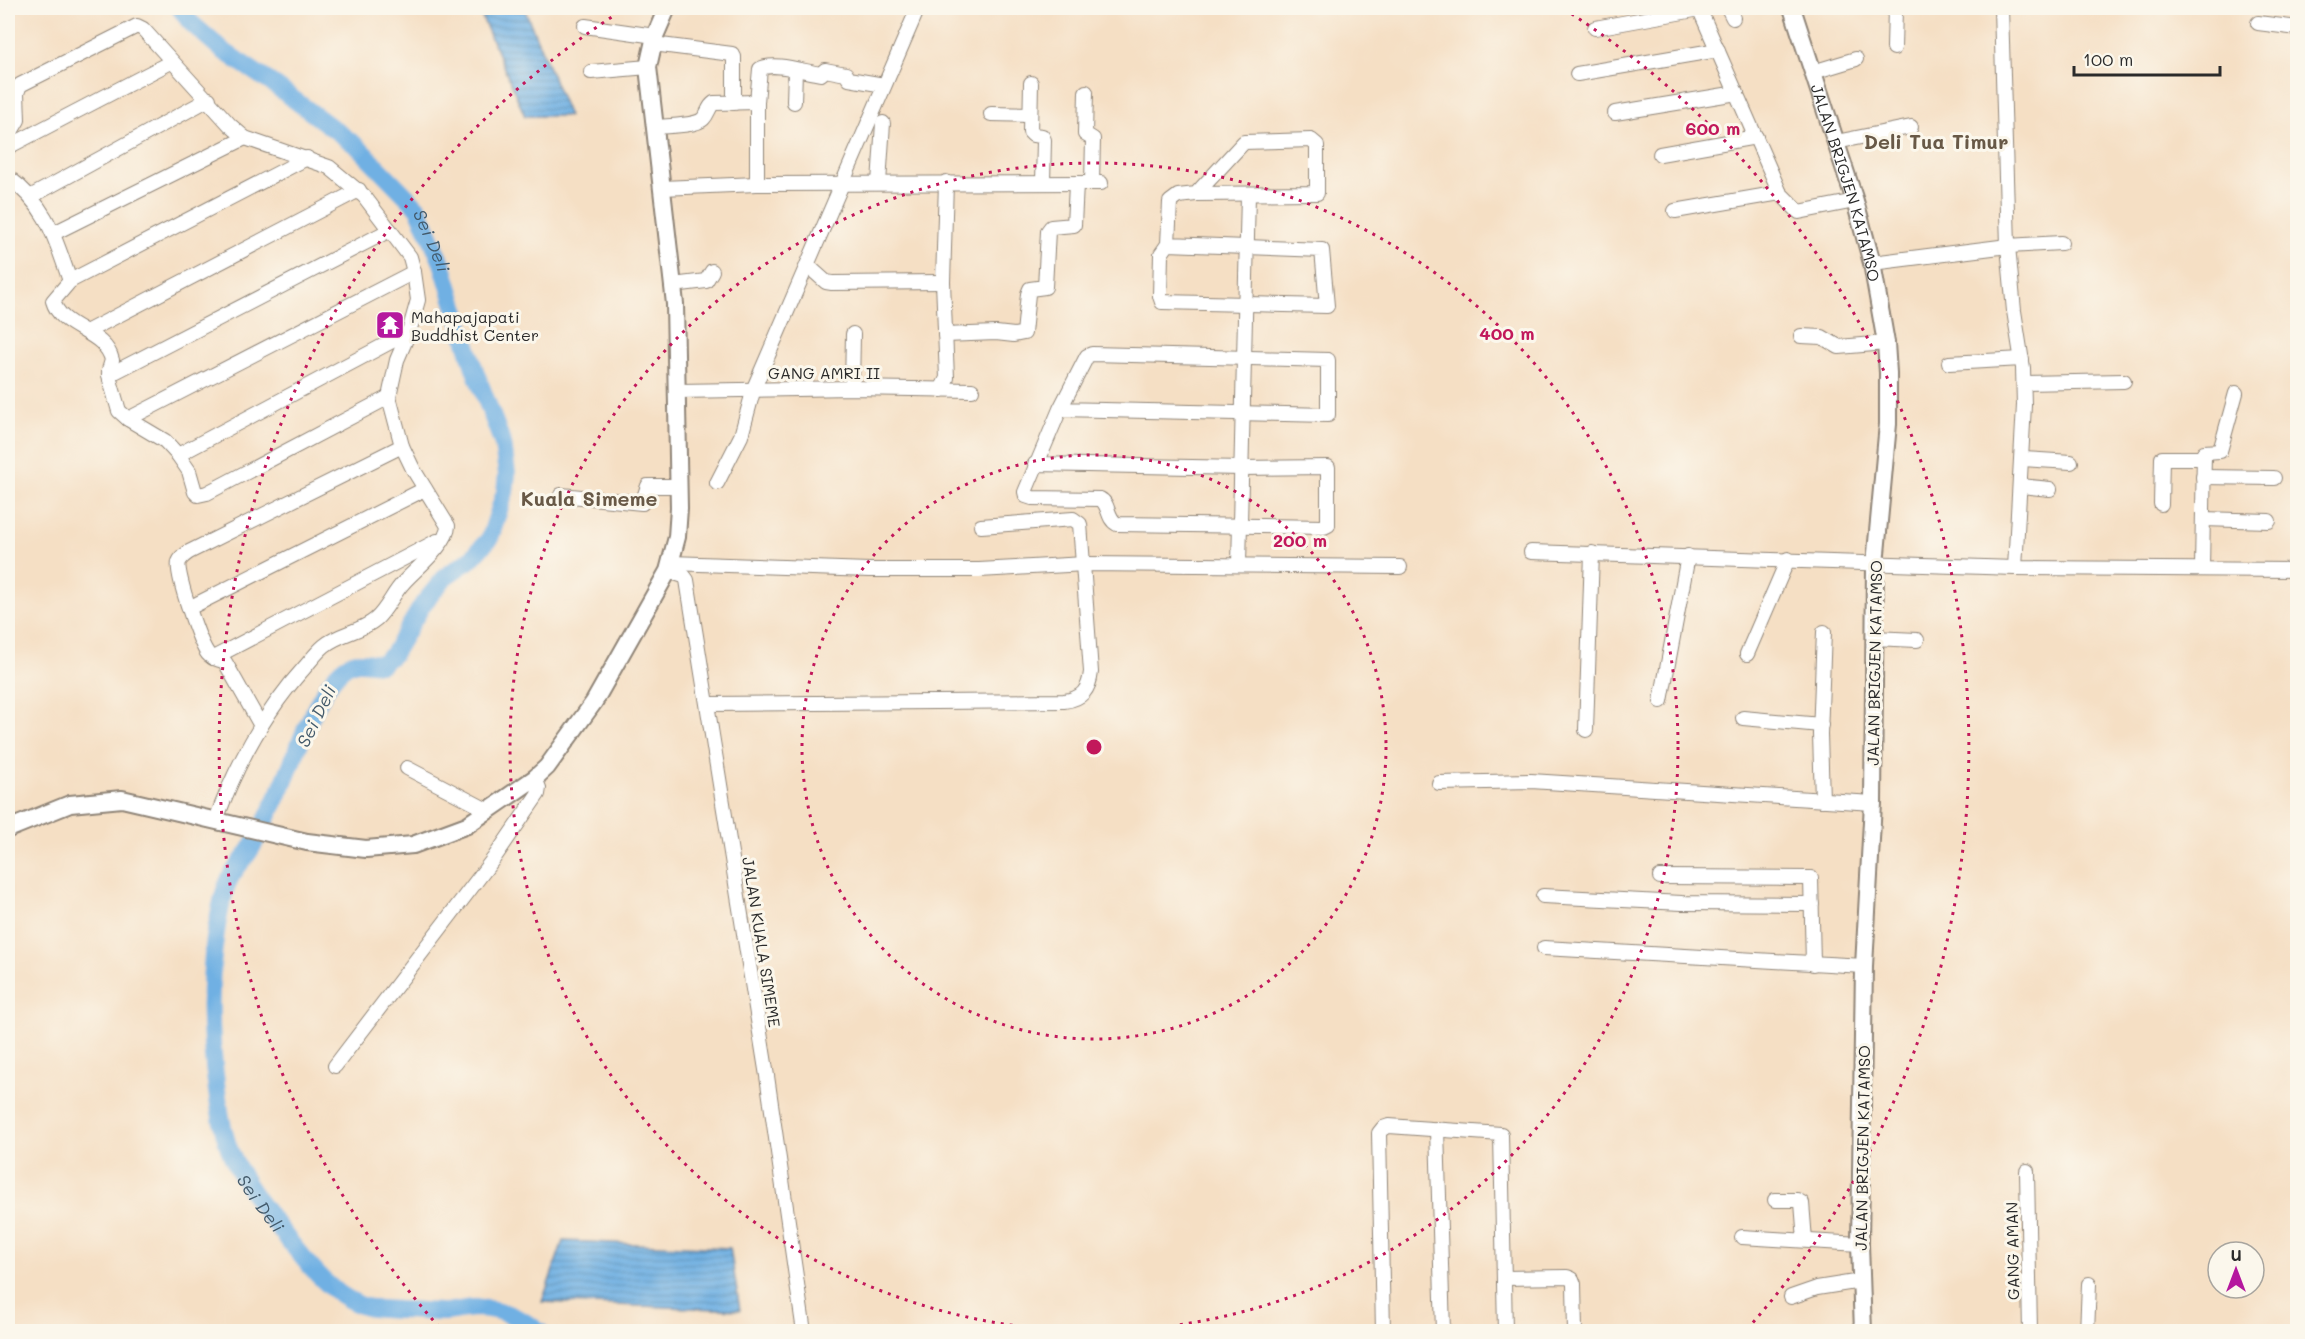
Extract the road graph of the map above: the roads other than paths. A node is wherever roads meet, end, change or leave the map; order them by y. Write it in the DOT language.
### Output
graph roads {
  1 [pos="667,8"];
  2 [pos="918,8"];
  3 [pos="1699,8"];
  4 [pos="1792,8"];
  5 [pos="1895,8"];
  6 [pos="2001,8"];
  7 [pos="2258,23"];
  8 [pos="585,26"];
  9 [pos="1595,28"];
  10 [pos="2298,28"];
  11 [pos="654,40"];
  12 [pos="1894,48"];
  13 [pos="1718,50"];
  14 [pos="1856,59"];
  15 [pos="171,62"];
  16 [pos="648,68"];
  17 [pos="795,70"];
  18 [pos="591,72"];
  19 [pos="1814,72"];
  20 [pos="1577,74"];
  21 [pos="1031,83"];
  22 [pos="884,85"];
  23 [pos="1086,92"];
  24 [pos="1737,93"];
  25 [pos="208,99"];
  26 [pos="734,102"];
  27 [pos="757,102"];
  28 [pos="794,102"];
  29 [pos="1615,113"];
  30 [pos="991,114"];
  31 [pos="1030,115"];
  32 [pos="883,123"];
  33 [pos="656,127"];
  34 [pos="1911,127"];
  35 [pos="8,137"];
  36 [pos="1756,137"];
  37 [pos="245,138"];
  38 [pos="1836,142"];
  39 [pos="8,147"];
  40 [pos="1660,154"];
  41 [pos="307,158"];
  42 [pos="8,177"];
  43 [pos="946,182"];
  44 [pos="879,183"];
  45 [pos="1043,183"];
  46 [pos="757,184"];
  47 [pos="840,184"];
  48 [pos="1076,184"];
  49 [pos="662,188"];
  50 [pos="359,190"];
  51 [pos="1196,194"];
  52 [pos="1780,194"];
  53 [pos="1248,195"];
  54 [pos="30,197"];
  55 [pos="1855,201"];
  56 [pos="1675,211"];
  57 [pos="390,230"];
  58 [pos="54,234"];
  59 [pos="2061,243"];
  60 [pos="1168,244"];
  61 [pos="2008,246"];
  62 [pos="1248,247"];
  63 [pos="1872,263"];
  64 [pos="807,265"];
  65 [pos="712,271"];
  66 [pos="414,272"];
  67 [pos="70,281"];
  68 [pos="943,282"];
  69 [pos="673,285"];
  70 [pos="1245,304"];
  71 [pos="86,332"];
  72 [pos="409,332"];
  73 [pos="853,334"];
  74 [pos="945,335"];
  75 [pos="1801,336"];
  76 [pos="1886,343"];
  77 [pos="1243,359"];
  78 [pos="2022,359"];
  79 [pos="1949,363"];
  80 [pos="109,375"];
  81 [pos="2124,381"];
  82 [pos="2024,382"];
  83 [pos="754,388"];
  84 [pos="852,388"];
  85 [pos="941,390"];
  86 [pos="972,390"];
  87 [pos="676,391"];
  88 [pos="2236,393"];
  89 [pos="389,397"];
  90 [pos="1060,409"];
  91 [pos="1242,414"];
  92 [pos="128,419"];
  93 [pos="402,446"];
  94 [pos="178,455"];
  95 [pos="2204,458"];
  96 [pos="2023,459"];
  97 [pos="2071,462"];
  98 [pos="1035,464"];
  99 [pos="1243,468"];
  100 [pos="2203,477"];
  101 [pos="2274,478"];
  102 [pos="717,483"];
  103 [pos="677,486"];
  104 [pos="2021,486"];
  105 [pos="425,489"];
  106 [pos="2050,489"];
  107 [pos="561,495"];
  108 [pos="2161,504"];
  109 [pos="2203,519"];
  110 [pos="2269,521"];
  111 [pos="981,526"];
  112 [pos="1241,526"];
  113 [pos="446,537"];
  114 [pos="1531,552"];
  115 [pos="1592,553"];
  116 [pos="1688,556"];
  117 [pos="1788,559"];
  118 [pos="1084,564"];
  119 [pos="1239,564"];
  120 [pos="1875,564"];
  121 [pos="670,567"];
  122 [pos="1400,567"];
  123 [pos="2015,568"];
  124 [pos="2202,569"];
  125 [pos="2298,570"];
  126 [pos="189,608"];
  127 [pos="1824,632"];
  128 [pos="1874,638"];
  129 [pos="1917,640"];
  130 [pos="1747,654"];
  131 [pos="213,658"];
  132 [pos="1661,701"];
  133 [pos="709,704"];
  134 [pos="1743,718"];
  135 [pos="260,724"];
  136 [pos="1821,725"];
  137 [pos="1586,730"];
  138 [pos="407,768"];
  139 [pos="535,778"];
  140 [pos="1439,783"];
  141 [pos="1822,800"];
  142 [pos="1873,803"];
  143 [pos="489,811"];
  144 [pos="221,822"];
  145 [pos="8,829"];
  146 [pos="1660,877"];
  147 [pos="1543,896"];
  148 [pos="1812,904"];
  149 [pos="1544,948"];
  150 [pos="1813,964"];
  151 [pos="1864,966"];
  152 [pos="335,1066"];
  153 [pos="1437,1129"];
  154 [pos="2027,1171"];
  155 [pos="1774,1200"];
  156 [pos="1742,1237"];
  157 [pos="1804,1240"];
  158 [pos="1860,1244"];
  159 [pos="1504,1278"];
  160 [pos="1861,1281"];
  161 [pos="2089,1284"];
  162 [pos="1791,1297"];
  163 [pos="804,1332"];
  164 [pos="1383,1332"];
  165 [pos="1443,1332"];
  166 [pos="1505,1332"];
  167 [pos="1575,1332"];
  168 [pos="1863,1332"];
  169 [pos="2030,1332"];
  170 [pos="2087,1332"];
  1 -- 11 [label="main road"];
  2 -- 22 [label="street"];
  3 -- 9 [label="street"];
  3 -- 13 [label="street"];
  4 -- 19 [label="main road, JALAN BRIGJEN KATAMSO"];
  5 -- 12 [label="street"];
  6 -- 61 [label="street"];
  7 -- 10 [label="street"];
  8 -- 11 [label="street"];
  11 -- 16 [label="main road"];
  11 -- 26 [label="street"];
  13 -- 20 [label="street"];
  13 -- 24 [label="street"];
  14 -- 19 [label="street"];
  15 -- 25 [label="street"];
  15 -- 35 [label="street"];
  15 -- 39 [label="street"];
  16 -- 18 [label="street"];
  16 -- 33 [label="main road"];
  17 -- 22 [label="street"];
  17 -- 27 [label="street"];
  17 -- 28 [label="street"];
  19 -- 38 [label="main road, JALAN BRIGJEN KATAMSO"];
  21 -- 31 [label="street"];
  22 -- 47 [label="street"];
  23 -- 48 [label="street"];
  24 -- 29 [label="street"];
  24 -- 36 [label="street"];
  25 -- 37 [label="street"];
  25 -- 54 [label="street"];
  26 -- 27 [label="street"];
  26 -- 33 [label="street"];
  27 -- 46 [label="street"];
  30 -- 31 [label="street"];
  31 -- 45 [label="street"];
  32 -- 44 [label="street"];
  33 -- 49 [label="main road"];
  34 -- 38 [label="street"];
  36 -- 40 [label="street"];
  36 -- 52 [label="street"];
  37 -- 41 [label="street"];
  37 -- 58 [label="street"];
  38 -- 55 [label="main road, JALAN BRIGJEN KATAMSO"];
  41 -- 50 [label="street"];
  41 -- 67 [label="street"];
  42 -- 54 [label="street"];
  43 -- 44 [label="street"];
  43 -- 45 [label="street"];
  43 -- 68 [label="street"];
  44 -- 47 [label="street"];
  45 -- 48 [label="street"];
  46 -- 47 [label="street"];
  46 -- 49 [label="street"];
  47 -- 64 [label="street"];
  48 -- 74 [label="street"];
  49 -- 69 [label="main road"];
  50 -- 57 [label="street"];
  50 -- 71 [label="street"];
  51 -- 53 [label="street"];
  51 -- 53 [label="street"];
  51 -- 60 [label="street"];
  52 -- 55 [label="street"];
  52 -- 56 [label="street"];
  53 -- 62 [label="street"];
  54 -- 58 [label="street"];
  55 -- 63 [label="main road, JALAN BRIGJEN KATAMSO"];
  57 -- 66 [label="street"];
  57 -- 80 [label="street"];
  58 -- 67 [label="street"];
  59 -- 61 [label="street"];
  60 -- 62 [label="street"];
  60 -- 70 [label="street"];
  61 -- 63 [label="street"];
  61 -- 78 [label="street"];
  62 -- 70 [label="street"];
  62 -- 70 [label="street"];
  63 -- 76 [label="main road, JALAN BRIGJEN KATAMSO"];
  64 -- 68 [label="street"];
  64 -- 83 [label="street"];
  65 -- 69 [label="street"];
  66 -- 72 [label="street"];
  66 -- 92 [label="street"];
  67 -- 71 [label="street"];
  68 -- 74 [label="street"];
  69 -- 87 [label="main road"];
  70 -- 77 [label="street"];
  71 -- 80 [label="street"];
  72 -- 89 [label="street"];
  72 -- 94 [label="street"];
  73 -- 84 [label="street"];
  74 -- 85 [label="street"];
  75 -- 76 [label="street"];
  76 -- 120 [label="main road, JALAN BRIGJEN KATAMSO"];
  77 -- 90 [label="street"];
  77 -- 91 [label="street"];
  77 -- 91 [label="street"];
  78 -- 79 [label="street"];
  78 -- 82 [label="street"];
  80 -- 92 [label="street"];
  81 -- 82 [label="street"];
  82 -- 96 [label="street"];
  83 -- 84 [label="street, GANG AMRI II"];
  83 -- 87 [label="street, GANG AMRI II"];
  83 -- 102 [label="street"];
  84 -- 85 [label="street, GANG AMRI II"];
  85 -- 86 [label="street, GANG AMRI II"];
  87 -- 103 [label="main road"];
  88 -- 95 [label="street"];
  89 -- 93 [label="street"];
  89 -- 94 [label="street"];
  90 -- 91 [label="street"];
  90 -- 98 [label="street"];
  91 -- 99 [label="street"];
  92 -- 94 [label="street"];
  93 -- 105 [label="street"];
  93 -- 126 [label="street"];
  95 -- 100 [label="street"];
  95 -- 108 [label="street"];
  96 -- 97 [label="street"];
  96 -- 104 [label="street"];
  98 -- 99 [label="street"];
  98 -- 112 [label="street"];
  99 -- 112 [label="street"];
  99 -- 112 [label="street"];
  100 -- 101 [label="street"];
  100 -- 109 [label="street"];
  103 -- 107 [label="street"];
  103 -- 121 [label="main road"];
  104 -- 106 [label="street"];
  104 -- 123 [label="street"];
  105 -- 113 [label="street"];
  105 -- 126 [label="street"];
  109 -- 110 [label="street"];
  109 -- 124 [label="street"];
  111 -- 118 [label="street"];
  112 -- 119 [label="street"];
  113 -- 131 [label="street"];
  113 -- 135 [label="street"];
  114 -- 115 [label="street"];
  115 -- 116 [label="street"];
  115 -- 137 [label="street"];
  116 -- 117 [label="street"];
  116 -- 132 [label="street"];
  117 -- 120 [label="street"];
  117 -- 130 [label="street"];
  118 -- 119 [label="street"];
  118 -- 121 [label="street"];
  118 -- 133 [label="street"];
  119 -- 122 [label="street"];
  120 -- 123 [label="street"];
  120 -- 128 [label="main road, JALAN BRIGJEN KATAMSO"];
  121 -- 133 [label="street, JALAN KUALA SIMEME"];
  121 -- 139 [label="main road"];
  123 -- 124 [label="street"];
  124 -- 125 [label="street"];
  126 -- 131 [label="street"];
  127 -- 136 [label="street"];
  128 -- 129 [label="street"];
  128 -- 142 [label="main road, JALAN BRIGJEN KATAMSO"];
  131 -- 135 [label="street"];
  133 -- 163 [label="street, JALAN KUALA SIMEME"];
  134 -- 136 [label="street"];
  135 -- 144 [label="street"];
  136 -- 141 [label="street"];
  138 -- 143 [label="street"];
  139 -- 143 [label="main road"];
  139 -- 152 [label="street"];
  140 -- 141 [label="street"];
  141 -- 142 [label="street"];
  142 -- 151 [label="main road, JALAN BRIGJEN KATAMSO"];
  143 -- 144 [label="main road"];
  144 -- 145 [label="main road"];
  146 -- 148 [label="street"];
  147 -- 148 [label="street"];
  148 -- 150 [label="street"];
  149 -- 150 [label="street"];
  150 -- 151 [label="street"];
  151 -- 158 [label="main road, JALAN BRIGJEN KATAMSO"];
  153 -- 159 [label="street"];
  153 -- 164 [label="street"];
  153 -- 165 [label="street"];
  154 -- 169 [label="street, GANG AMAN"];
  155 -- 157 [label="street"];
  156 -- 157 [label="street"];
  157 -- 158 [label="street"];
  158 -- 160 [label="main road, JALAN BRIGJEN KATAMSO"];
  159 -- 166 [label="street"];
  159 -- 167 [label="street"];
  160 -- 162 [label="street"];
  160 -- 168 [label="main road, JALAN BRIGJEN KATAMSO"];
  161 -- 170 [label="street"];
}
